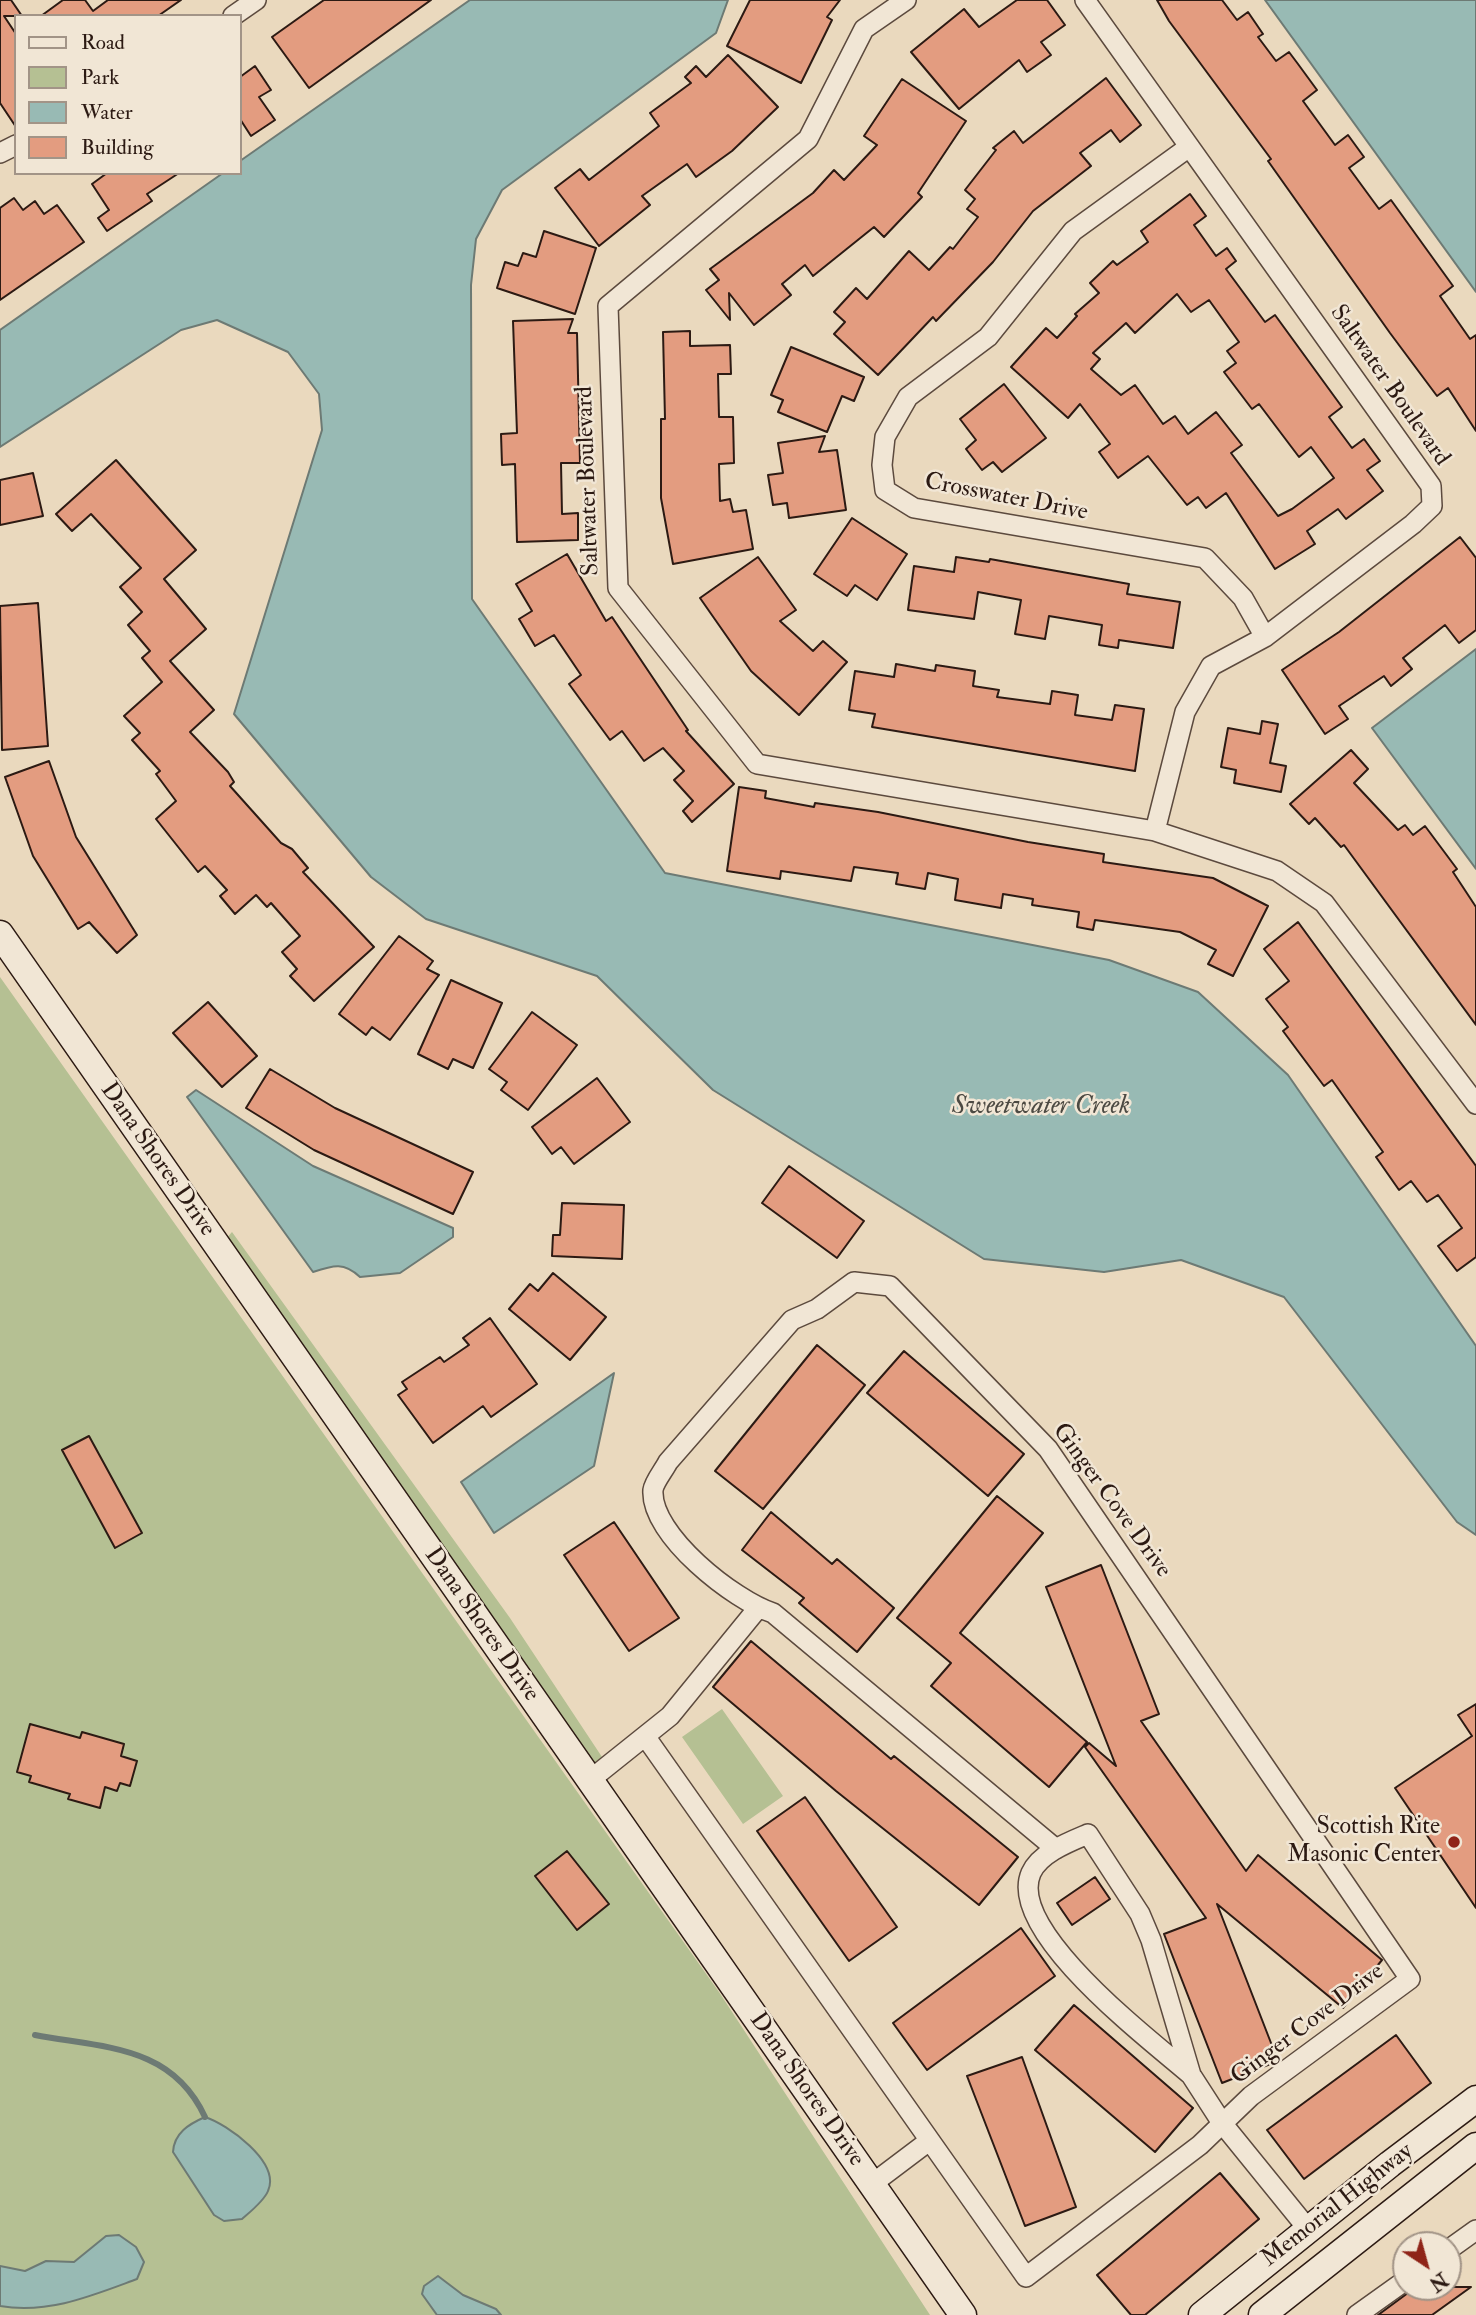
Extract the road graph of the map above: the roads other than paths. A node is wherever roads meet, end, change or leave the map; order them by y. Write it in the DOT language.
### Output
graph roads {
  1 [pos="256,0"];
  2 [pos="906,0"];
  3 [pos="1085,0"];
  4 [pos="236,14"];
  5 [pos="1189,147"];
  6 [pos="1265,637"];
  7 [pos="1155,831"];
  8 [pos="0,934"];
  9 [pos="1476,1104"];
  10 [pos="758,1608"];
  11 [pos="645,1736"];
  12 [pos="590,1780"];
  13 [pos="1056,1849"];
  14 [pos="1191,2075"];
  15 [pos="1471,2113"];
  16 [pos="1222,2123"];
  17 [pos="929,2141"];
  18 [pos="1476,2146"];
  19 [pos="872,2184"];
  20 [pos="1308,2229"];
  21 [pos="1392,2290"];
  22 [pos="963,2315"];
  23 [pos="1202,2315"];
  24 [pos="1263,2315"];
  25 [pos="1357,2315"];
  1 -- 4 [label="street"];
  2 -- 7 [label="street, Saltwater Boulevard"];
  3 -- 5 [label="street, Saltwater Boulevard"];
  5 -- 6 [label="street, Saltwater Boulevard"];
  5 -- 6 [label="street, Crosswater Drive"];
  6 -- 7 [label="street, Saltwater Boulevard"];
  7 -- 9 [label="street, Saltwater Boulevard"];
  8 -- 12 [label="street, Dana Shores Drive"];
  10 -- 11 [label="street"];
  10 -- 13 [label="street, Ginger Cove Drive"];
  10 -- 16 [label="street, Ginger Cove Drive"];
  11 -- 12 [label="street"];
  11 -- 17 [label="street, Ginger Cove Drive"];
  12 -- 19 [label="street, Dana Shores Drive"];
  13 -- 14 [label="street, Ginger Cove Drive"];
  13 -- 14 [label="street, Ginger Cove Drive"];
  14 -- 16 [label="street, Ginger Cove Drive"];
  15 -- 20 [label="street, Memorial Highway"];
  16 -- 17 [label="street, Ginger Cove Drive"];
  16 -- 20 [label="street, Ginger Cove Drive"];
  17 -- 19 [label="street"];
  18 -- 24 [label="street, Memorial Highway"];
  19 -- 22 [label="street, Dana Shores Drive"];
  20 -- 23 [label="street, Memorial Highway"];
  21 -- 25 [label="street"];
}
